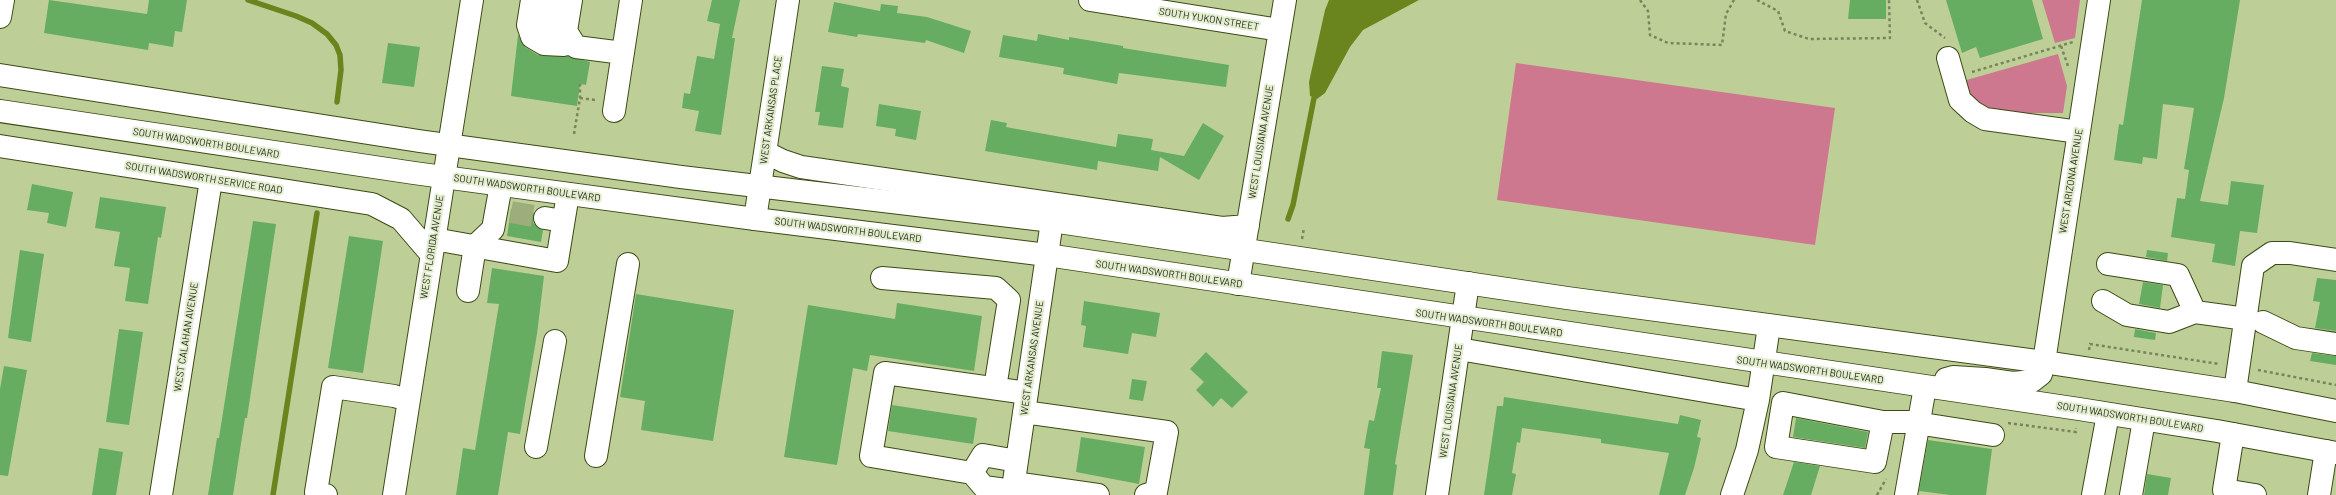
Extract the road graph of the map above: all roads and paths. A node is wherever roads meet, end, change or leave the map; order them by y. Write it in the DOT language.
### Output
graph roads {
  1 [pos="3,0"];
  2 [pos="472,0"];
  3 [pos="532,0"];
  4 [pos="541,0"];
  5 [pos="551,0"];
  6 [pos="561,0"];
  7 [pos="571,0"];
  8 [pos="631,0"];
  9 [pos="788,0"];
  10 [pos="1090,0"];
  11 [pos="1285,0"];
  12 [pos="1640,0"];
  13 [pos="1734,0"];
  14 [pos="1757,0"];
  15 [pos="1889,0"];
  16 [pos="1917,0"];
  17 [pos="2099,0"];
  18 [pos="0,17"];
  19 [pos="1280,30"];
  20 [pos="2077,41"];
  21 [pos="560,45"];
  22 [pos="2061,46"];
  23 [pos="623,53"];
  24 [pos="1950,58"];
  25 [pos="2069,70"];
  26 [pos="0,75"];
  27 [pos="580,84"];
  28 [pos="0,111"];
  29 [pos="614,111"];
  30 [pos="2079,132"];
  31 [pos="574,134"];
  32 [pos="449,145"];
  33 [pos="0,146"];
  34 [pos="765,152"];
  35 [pos="444,177"];
  36 [pos="211,180"];
  37 [pos="501,185"];
  38 [pos="760,186"];
  39 [pos="568,194"];
  40 [pos="755,219"];
  41 [pos="1052,222"];
  42 [pos="1248,226"];
  43 [pos="432,246"];
  44 [pos="475,246"];
  45 [pos="1243,251"];
  46 [pos="1047,256"];
  47 [pos="2336,260"];
  48 [pos="628,264"];
  49 [pos="2108,264"];
  50 [pos="882,278"];
  51 [pos="1468,283"];
  52 [pos="1238,284"];
  53 [pos="468,291"];
  54 [pos="2102,301"];
  55 [pos="2195,312"];
  56 [pos="1462,319"];
  57 [pos="2255,321"];
  58 [pos="1769,326"];
  59 [pos="554,341"];
  60 [pos="2336,344"];
  61 [pos="1458,349"];
  62 [pos="2089,349"];
  63 [pos="2044,362"];
  64 [pos="1764,363"];
  65 [pos="2226,365"];
  66 [pos="2251,369"];
  67 [pos="2336,385"];
  68 [pos="1921,386"];
  69 [pos="995,388"];
  70 [pos="2235,391"];
  71 [pos="408,400"];
  72 [pos="1758,400"];
  73 [pos="1026,402"];
  74 [pos="2336,411"];
  75 [pos="2108,414"];
  76 [pos="2144,420"];
  77 [pos="1883,422"];
  78 [pos="1919,423"];
  79 [pos="1751,431"];
  80 [pos="2233,434"];
  81 [pos="1992,435"];
  82 [pos="1777,442"];
  83 [pos="536,447"];
  84 [pos="2331,452"];
  85 [pos="596,456"];
  86 [pos="1017,461"];
  87 [pos="972,473"];
  88 [pos="1013,490"];
  89 [pos="1151,493"];
  90 [pos="161,495"];
  91 [pos="326,495"];
  92 [pos="394,495"];
  93 [pos="1098,495"];
  94 [pos="1437,495"];
  95 [pos="1732,495"];
  96 [pos="1906,495"];
  97 [pos="2093,495"];
  98 [pos="2131,495"];
  99 [pos="2255,495"];
  100 [pos="2319,495"];
  1 -- 18 [label="main road"];
  2 -- 32 [label="main road, WEST FLORIDA AVENUE"];
  3 -- 21 [label="main road"];
  4 -- 21 [label="main road"];
  5 -- 21 [label="main road"];
  6 -- 21 [label="main road"];
  7 -- 21 [label="main road"];
  8 -- 23 [label="main road"];
  9 -- 34 [label="main road, WEST ARKANSAS PLACE"];
  10 -- 19 [label="main road, SOUTH YUKON STREET"];
  11 -- 19 [label="main road, WEST LOUISIANA AVENUE"];
  12 -- 13 [label="path"];
  14 -- 15 [label="path"];
  16 -- 24 [label="path"];
  17 -- 30 [label="main road, WEST ARIZONA AVENUE"];
  19 -- 42 [label="main road, WEST LOUISIANA AVENUE"];
  20 -- 22 [label="path"];
  21 -- 23 [label="main road"];
  22 -- 24 [label="path"];
  22 -- 25 [label="path"];
  23 -- 29 [label="main road"];
  24 -- 30 [label="main road"];
  26 -- 32 [label="main road"];
  27 -- 31 [label="path"];
  28 -- 35 [label="main road, SOUTH WADSWORTH BOULEVARD"];
  30 -- 63 [label="main road, WEST ARIZONA AVENUE"];
  32 -- 35 [label="main road, WEST FLORIDA AVENUE"];
  32 -- 38 [label="main road"];
  33 -- 36 [label="main road, SOUTH WADSWORTH SERVICE ROAD"];
  34 -- 38 [label="main road, WEST ARKANSAS PLACE"];
  34 -- 42 [label="main road"];
  35 -- 37 [label="main road, SOUTH WADSWORTH BOULEVARD"];
  35 -- 43 [label="main road, WEST FLORIDA AVENUE"];
  36 -- 43 [label="main road, SOUTH WADSWORTH SERVICE ROAD"];
  36 -- 90 [label="main road, WEST CALAHAN AVENUE"];
  37 -- 39 [label="main road, SOUTH WADSWORTH BOULEVARD"];
  37 -- 44 [label="main road"];
  38 -- 40 [label="main road, WEST ARKANSAS PLACE"];
  38 -- 41 [label="main road"];
  39 -- 40 [label="main road, SOUTH WADSWORTH BOULEVARD"];
  39 -- 44 [label="main road"];
  40 -- 46 [label="main road, SOUTH WADSWORTH BOULEVARD"];
  41 -- 45 [label="main road"];
  41 -- 46 [label="main road, WEST ARKANSAS AVENUE"];
  42 -- 45 [label="main road, WEST LOUISIANA AVENUE"];
  43 -- 44 [label="main road"];
  43 -- 71 [label="main road, WEST FLORIDA AVENUE"];
  44 -- 53 [label="main road"];
  45 -- 51 [label="main road"];
  45 -- 52 [label="main road, WEST LOUISIANA AVENUE"];
  46 -- 52 [label="main road, SOUTH WADSWORTH BOULEVARD"];
  46 -- 73 [label="main road, WEST ARKANSAS AVENUE"];
  47 -- 57 [label="main road"];
  48 -- 85 [label="main road"];
  49 -- 55 [label="main road"];
  50 -- 69 [label="main road"];
  51 -- 56 [label="main road, WEST LOUISIANA AVENUE"];
  51 -- 58 [label="main road"];
  52 -- 56 [label="main road, SOUTH WADSWORTH BOULEVARD"];
  54 -- 55 [label="main road"];
  55 -- 57 [label="main road"];
  56 -- 61 [label="main road, WEST LOUISIANA AVENUE"];
  56 -- 64 [label="main road, SOUTH WADSWORTH BOULEVARD"];
  57 -- 60 [label="main road"];
  57 -- 70 [label="main road"];
  58 -- 63 [label="main road"];
  58 -- 64 [label="main road"];
  59 -- 83 [label="main road"];
  61 -- 72 [label="main road"];
  61 -- 94 [label="main road, WEST LOUISIANA AVENUE"];
  62 -- 65 [label="path"];
  63 -- 68 [label="main road, WEST ARIZONA AVENUE"];
  63 -- 70 [label="main road"];
  64 -- 68 [label="main road, SOUTH WADSWORTH BOULEVARD"];
  64 -- 72 [label="main road"];
  66 -- 67 [label="path"];
  68 -- 75 [label="main road, SOUTH WADSWORTH BOULEVARD"];
  68 -- 78 [label="main road"];
  69 -- 73 [label="main road"];
  69 -- 87 [label="main road"];
  70 -- 74 [label="main road"];
  71 -- 91 [label="main road"];
  71 -- 92 [label="main road, WEST FLORIDA AVENUE"];
  72 -- 79 [label="main road"];
  73 -- 86 [label="main road, WEST ARKANSAS AVENUE"];
  73 -- 89 [label="main road"];
  75 -- 76 [label="main road, SOUTH WADSWORTH BOULEVARD"];
  75 -- 97 [label="main road"];
  76 -- 80 [label="main road, SOUTH WADSWORTH BOULEVARD"];
  76 -- 98 [label="main road"];
  77 -- 78 [label="main road"];
  77 -- 82 [label="main road"];
  77 -- 82 [label="main road"];
  78 -- 81 [label="main road"];
  78 -- 96 [label="main road"];
  79 -- 82 [label="main road"];
  79 -- 95 [label="main road"];
  80 -- 84 [label="main road, SOUTH WADSWORTH BOULEVARD"];
  80 -- 99 [label="main road"];
  84 -- 100 [label="main road"];
  86 -- 87 [label="main road"];
  86 -- 88 [label="main road, WEST ARKANSAS AVENUE"];
  87 -- 88 [label="main road"];
  88 -- 93 [label="main road"];
}
